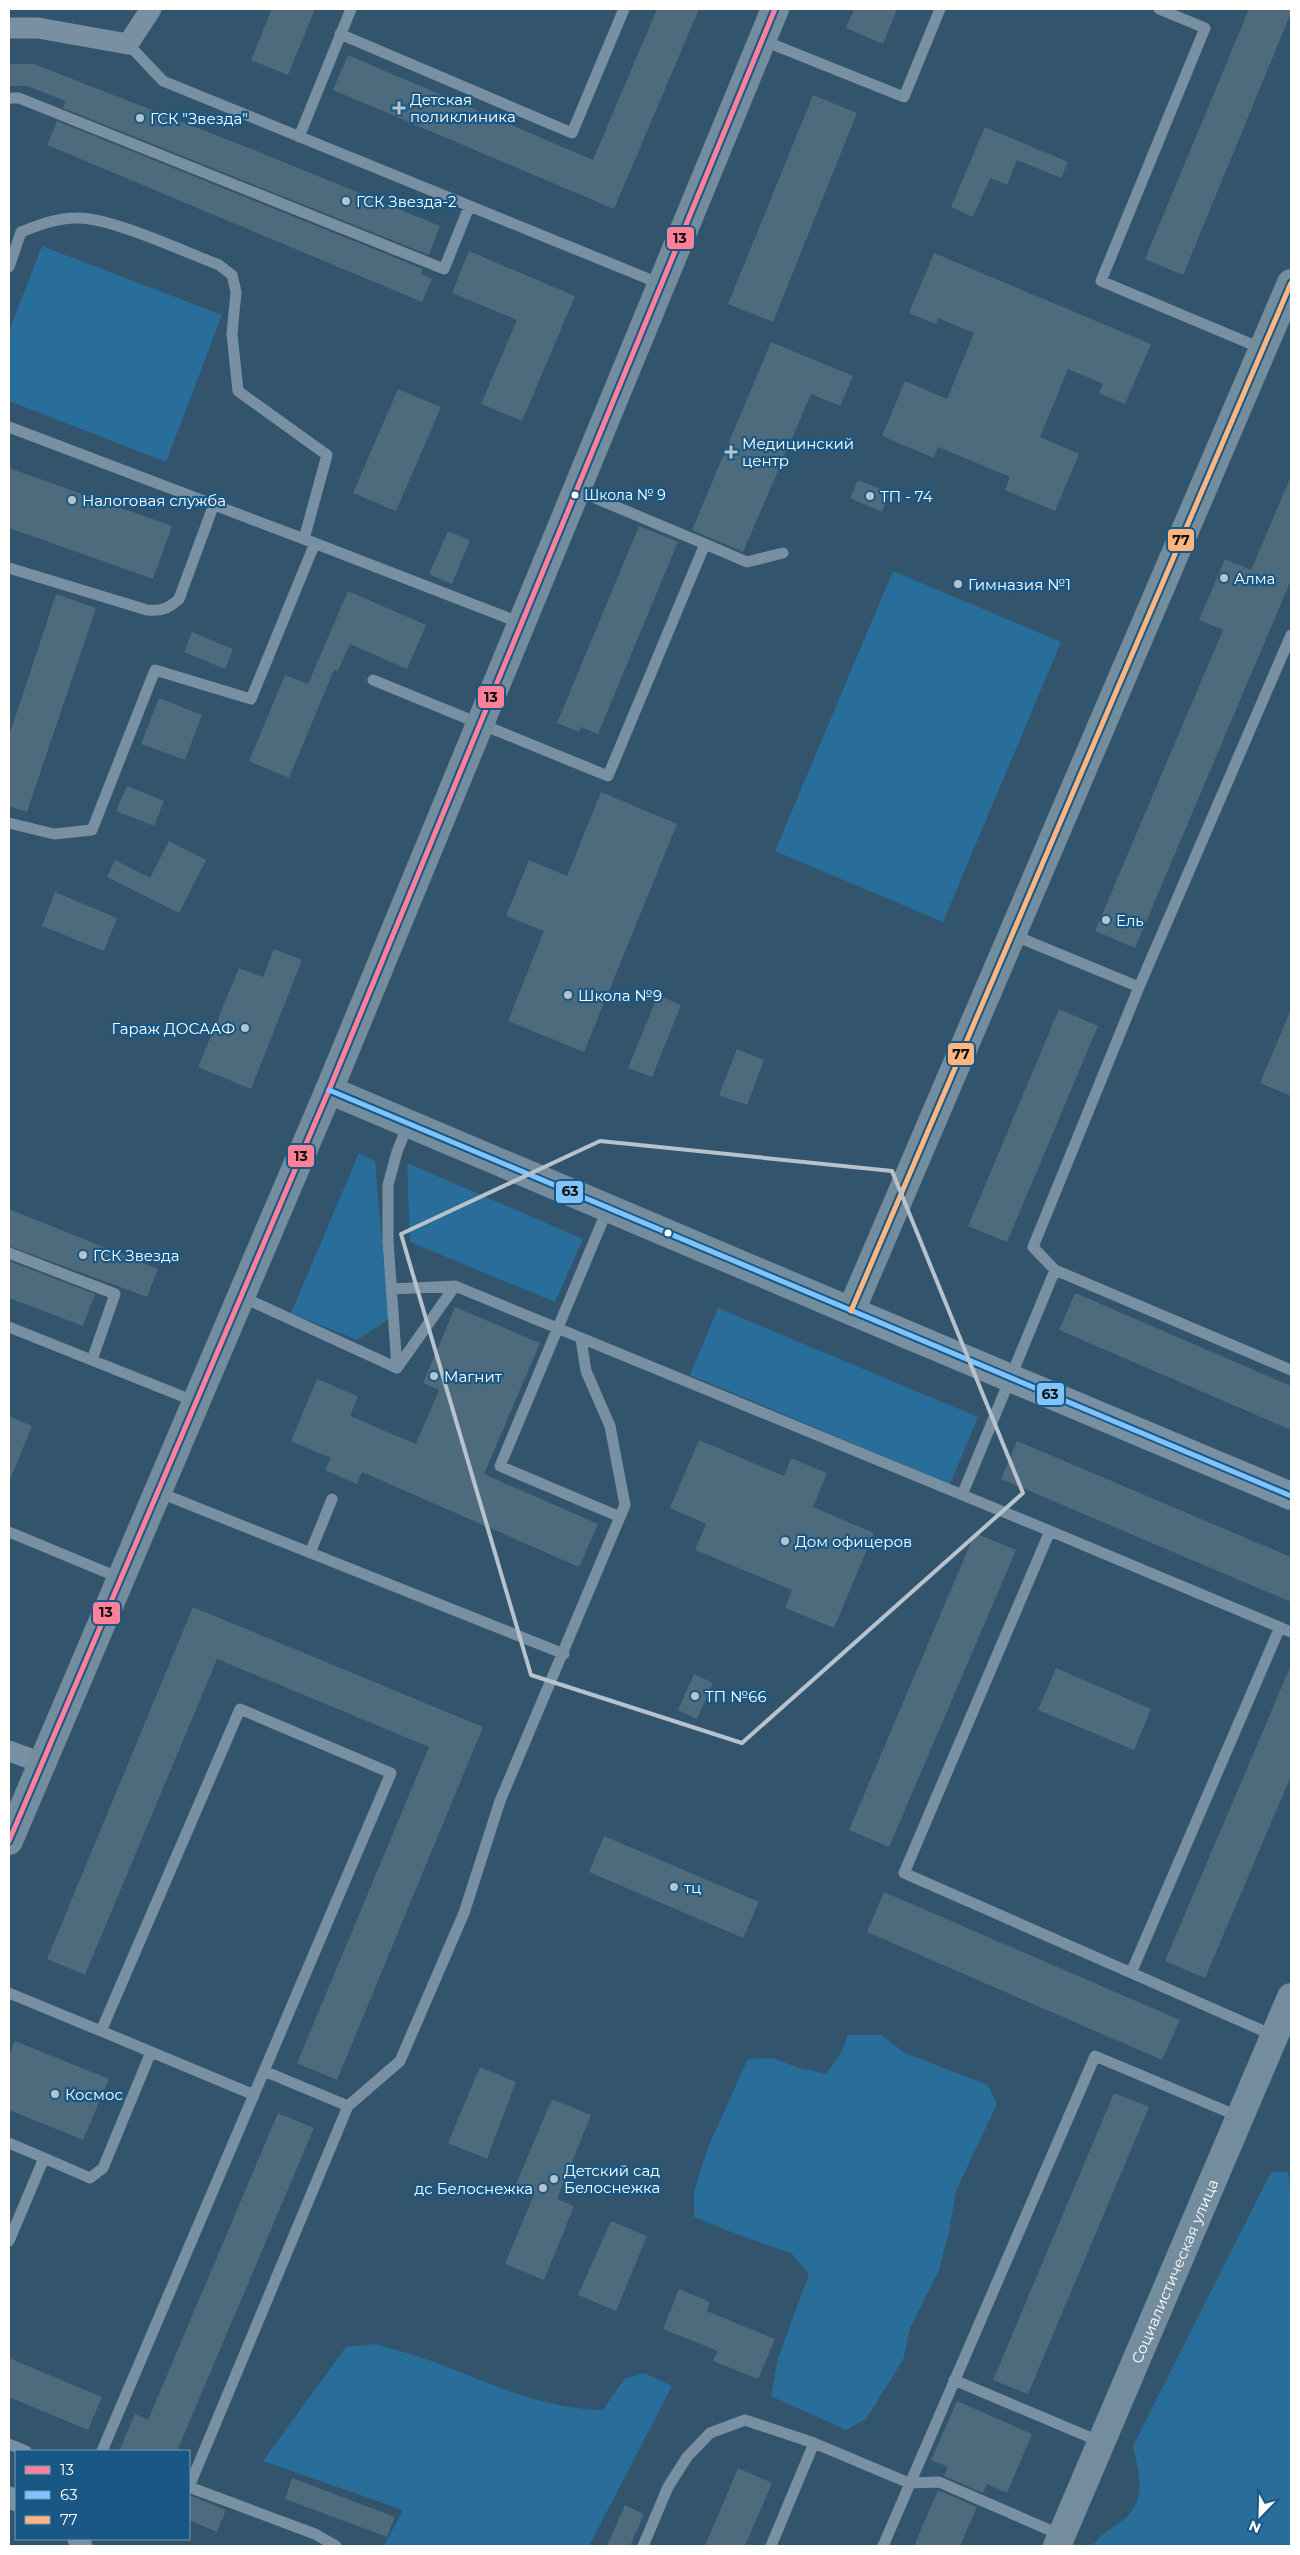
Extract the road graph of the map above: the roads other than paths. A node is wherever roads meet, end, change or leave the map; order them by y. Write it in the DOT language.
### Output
graph roads {
  1 [pos="151,9"];
  2 [pos="351,9"];
  3 [pos="624,9"];
  4 [pos="775,9"];
  5 [pos="940,9"];
  6 [pos="1159,9"];
  7 [pos="9,28"];
  8 [pos="340,34"];
  9 [pos="762,40"];
  10 [pos="128,44"];
  11 [pos="9,98"];
  12 [pos="299,137"];
  13 [pos="469,207"];
  14 [pos="9,267"];
  15 [pos="1291,283"];
  16 [pos="661,284"];
  17 [pos="1264,349"];
  18 [pos="9,427"];
  19 [pos="576,490"];
  20 [pos="214,504"];
  21 [pos="309,541"];
  22 [pos="705,544"];
  23 [pos="783,553"];
  24 [pos="9,568"];
  25 [pos="521,623"];
  26 [pos="1291,635"];
  27 [pos="373,680"];
  28 [pos="480,724"];
  29 [pos="9,823"];
  30 [pos="1013,935"];
  31 [pos="1139,987"];
  32 [pos="329,1090"];
  33 [pos="408,1124"];
  34 [pos="608,1208"];
  35 [pos="9,1253"];
  36 [pos="1055,1270"];
  37 [pos="455,1286"];
  38 [pos="392,1289"];
  39 [pos="240,1296"];
  40 [pos="851,1311"];
  41 [pos="9,1327"];
  42 [pos="557,1329"];
  43 [pos="581,1338"];
  44 [pos="92,1360"];
  45 [pos="397,1368"];
  46 [pos="1291,1370"];
  47 [pos="1010,1378"];
  48 [pos="194,1401"];
  49 [pos="157,1491"];
  50 [pos="962,1495"];
  51 [pos="1291,1496"];
  52 [pos="332,1499"];
  53 [pos="620,1517"];
  54 [pos="1050,1531"];
  55 [pos="9,1532"];
  56 [pos="310,1552"];
  57 [pos="120,1578"];
  58 [pos="1280,1627"];
  59 [pos="1291,1632"];
  60 [pos="564,1654"];
  61 [pos="9,1751"];
  62 [pos="42,1763"];
  63 [pos="9,1841"];
  64 [pos="1131,1973"];
  65 [pos="9,1993"];
  66 [pos="1291,1997"];
  67 [pos="101,2031"];
  68 [pos="1275,2036"];
  69 [pos="151,2052"];
  70 [pos="264,2071"];
  71 [pos="254,2094"];
  72 [pos="348,2106"];
  73 [pos="1240,2117"];
  74 [pos="9,2143"];
  75 [pos="44,2158"];
  76 [pos="9,2241"];
  77 [pos="954,2380"];
  78 [pos="814,2442"];
  79 [pos="1101,2442"];
  80 [pos="9,2444"];
  81 [pos="24,2450"];
  82 [pos="102,2450"];
  83 [pos="909,2483"];
  84 [pos="190,2485"];
  85 [pos="190,2487"];
  86 [pos="1059,2541"];
  87 [pos="336,2546"];
  88 [pos="643,2546"];
  89 [pos="771,2546"];
  90 [pos="883,2546"];
  1 -- 10 [label="street"];
  2 -- 8 [label="lane"];
  3 -- 8 [label="lane"];
  4 -- 9 [label="main road"];
  5 -- 9 [label="lane"];
  6 -- 17 [label="lane"];
  7 -- 10 [label="street"];
  8 -- 12 [label="lane"];
  9 -- 16 [label="main road"];
  10 -- 12 [label="lane"];
  11 -- 13 [label="lane"];
  12 -- 13 [label="lane"];
  13 -- 16 [label="lane"];
  14 -- 21 [label="lane"];
  15 -- 17 [label="main road"];
  16 -- 19 [label="main road"];
  17 -- 30 [label="main road"];
  18 -- 20 [label="lane"];
  19 -- 22 [label="lane"];
  19 -- 25 [label="main road"];
  20 -- 21 [label="lane"];
  20 -- 24 [label="lane"];
  21 -- 25 [label="lane"];
  21 -- 29 [label="lane"];
  22 -- 23 [label="lane"];
  22 -- 28 [label="lane"];
  25 -- 28 [label="main road"];
  26 -- 31 [label="lane"];
  27 -- 28 [label="lane"];
  28 -- 32 [label="main road"];
  30 -- 31 [label="lane"];
  30 -- 40 [label="main road"];
  31 -- 36 [label="lane"];
  32 -- 33 [label="main road"];
  32 -- 39 [label="main road"];
  33 -- 34 [label="main road"];
  33 -- 38 [label="lane"];
  34 -- 40 [label="main road"];
  34 -- 42 [label="lane"];
  35 -- 44 [label="lane"];
  36 -- 46 [label="lane"];
  36 -- 47 [label="lane"];
  37 -- 38 [label="lane"];
  37 -- 42 [label="lane"];
  37 -- 45 [label="lane"];
  38 -- 45 [label="lane"];
  39 -- 45 [label="lane"];
  39 -- 48 [label="main road"];
  40 -- 47 [label="street"];
  41 -- 44 [label="lane"];
  42 -- 43 [label="lane"];
  42 -- 53 [label="lane"];
  43 -- 50 [label="lane"];
  43 -- 53 [label="lane"];
  44 -- 48 [label="lane"];
  47 -- 50 [label="lane"];
  47 -- 51 [label="street"];
  48 -- 49 [label="main road"];
  49 -- 56 [label="lane"];
  49 -- 57 [label="main road"];
  50 -- 54 [label="lane"];
  52 -- 56 [label="lane"];
  53 -- 60 [label="lane"];
  54 -- 58 [label="lane"];
  54 -- 64 [label="lane"];
  55 -- 57 [label="lane"];
  56 -- 60 [label="lane"];
  57 -- 62 [label="main road"];
  58 -- 59 [label="lane"];
  58 -- 64 [label="lane"];
  60 -- 72 [label="lane"];
  61 -- 62 [label="street"];
  62 -- 63 [label="main road"];
  64 -- 68 [label="lane"];
  65 -- 67 [label="lane"];
  66 -- 68 [label="main road, Социалистическая улица"];
  67 -- 69 [label="lane"];
  67 -- 70 [label="lane"];
  68 -- 73 [label="main road, Социалистическая улица"];
  69 -- 71 [label="lane"];
  69 -- 75 [label="lane"];
  70 -- 71 [label="lane"];
  70 -- 72 [label="lane"];
  71 -- 82 [label="lane"];
  72 -- 84 [label="lane"];
  73 -- 77 [label="lane"];
  73 -- 79 [label="main road, Социалистическая улица"];
  74 -- 75 [label="lane"];
  75 -- 76 [label="lane"];
  77 -- 79 [label="lane"];
  77 -- 83 [label="lane"];
  78 -- 83 [label="lane"];
  78 -- 88 [label="lane"];
  78 -- 89 [label="lane"];
  79 -- 86 [label="main road, Социалистическая улица"];
  80 -- 81 [label="lane"];
  83 -- 86 [label="lane"];
  83 -- 90 [label="lane"];
  85 -- 87 [label="lane"];
}
